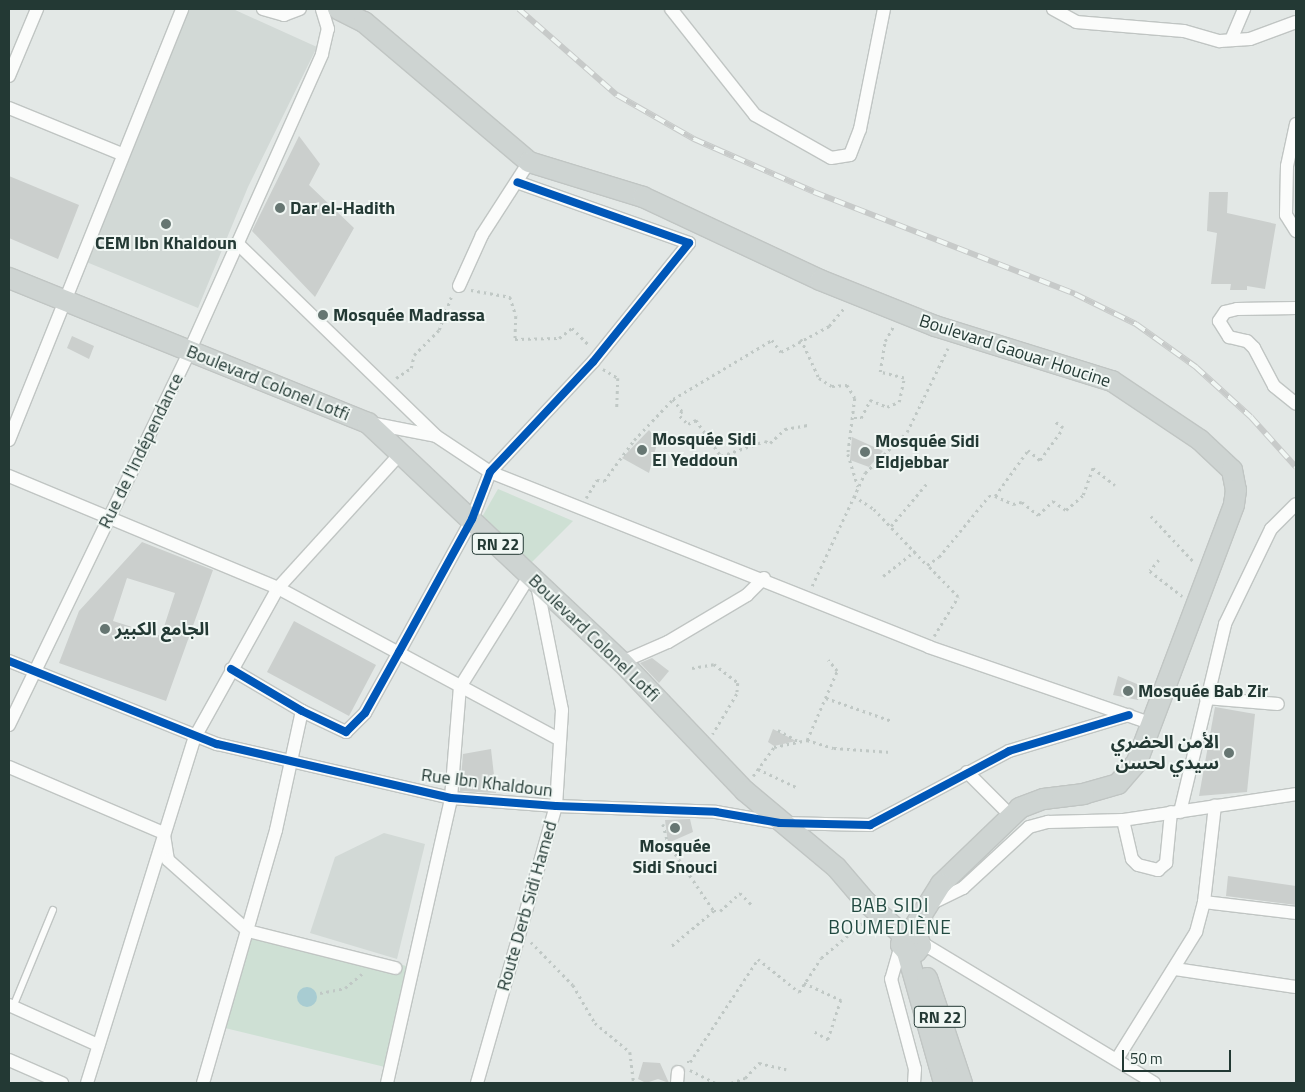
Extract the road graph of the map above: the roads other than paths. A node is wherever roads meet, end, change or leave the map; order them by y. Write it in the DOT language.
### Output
graph roads {
  1 [pos="37,9"];
  2 [pos="182,9"];
  3 [pos="263,9"];
  4 [pos="300,9"];
  5 [pos="322,9"];
  6 [pos="338,9"];
  7 [pos="671,9"];
  8 [pos="884,9"];
  9 [pos="1053,9"];
  10 [pos="1244,9"];
  11 [pos="360,16"];
  12 [pos="1296,22"];
  13 [pos="1231,40"];
  14 [pos="9,76"];
  15 [pos="9,108"];
  16 [pos="1296,124"];
  17 [pos="122,154"];
  18 [pos="529,162"];
  19 [pos="517,182"];
  20 [pos="1296,231"];
  21 [pos="238,243"];
  22 [pos="9,278"];
  23 [pos="458,287"];
  24 [pos="65,302"];
  25 [pos="1296,308"];
  26 [pos="189,352"];
  27 [pos="1296,404"];
  28 [pos="368,423"];
  29 [pos="436,436"];
  30 [pos="9,440"];
  31 [pos="401,452"];
  32 [pos="490,472"];
  33 [pos="9,476"];
  34 [pos="1296,504"];
  35 [pos="110,517"];
  36 [pos="472,518"];
  37 [pos="532,577"];
  38 [pos="764,578"];
  39 [pos="278,588"];
  40 [pos="400,652"];
  41 [pos="9,661"];
  42 [pos="622,662"];
  43 [pos="231,670"];
  44 [pos="32,671"];
  45 [pos="460,687"];
  46 [pos="1206,698"];
  47 [pos="1278,704"];
  48 [pos="302,711"];
  49 [pos="1129,715"];
  50 [pos="9,724"];
  51 [pos="1154,724"];
  52 [pos="195,737"];
  53 [pos="559,739"];
  54 [pos="291,763"];
  55 [pos="9,767"];
  56 [pos="967,772"];
  57 [pos="1296,794"];
  58 [pos="450,798"];
  59 [pos="556,806"];
  60 [pos="1215,806"];
  61 [pos="1176,812"];
  62 [pos="1011,816"];
  63 [pos="1122,820"];
  64 [pos="780,823"];
  65 [pos="164,833"];
  66 [pos="1204,902"];
  67 [pos="928,906"];
  68 [pos="53,910"];
  69 [pos="1296,913"];
  70 [pos="248,931"];
  71 [pos="910,943"];
  72 [pos="395,968"];
  73 [pos="1175,969"];
  74 [pos="1296,987"];
  75 [pos="11,1006"];
  76 [pos="98,1045"];
  77 [pos="1117,1059"];
  78 [pos="9,1060"];
  79 [pos="62,1083"];
  80 [pos="87,1083"];
  81 [pos="203,1083"];
  82 [pos="387,1083"];
  83 [pos="477,1083"];
  84 [pos="914,1083"];
  85 [pos="944,1083"];
  86 [pos="962,1083"];
  87 [pos="1154,1083"];
  1 -- 14 [label="street"];
  2 -- 17 [label="street"];
  3 -- 4 [label="street"];
  5 -- 21 [label="street, Rue de l'Indépendance"];
  6 -- 11 [label="main road, Boulevard Gaouar Houcine"];
  7 -- 8 [label="street"];
  9 -- 13 [label="street"];
  10 -- 13 [label="street"];
  11 -- 18 [label="main road, Boulevard Gaouar Houcine"];
  12 -- 13 [label="street"];
  15 -- 17 [label="street"];
  16 -- 20 [label="street"];
  17 -- 24 [label="street"];
  18 -- 19 [label="street"];
  18 -- 51 [label="main road, Boulevard Gaouar Houcine"];
  19 -- 23 [label="street"];
  19 -- 32 [label="street"];
  21 -- 26 [label="street, Rue de l'Indépendance"];
  21 -- 29 [label="street"];
  22 -- 24 [label="main road, Boulevard Colonel Lotfi / RN 22"];
  24 -- 26 [label="main road, Boulevard Colonel Lotfi / RN 22"];
  24 -- 30 [label="street"];
  25 -- 27 [label="street"];
  26 -- 28 [label="main road, Boulevard Colonel Lotfi / RN 22"];
  26 -- 35 [label="street, Rue de l'Indépendance"];
  28 -- 29 [label="street"];
  28 -- 31 [label="main road, Boulevard Colonel Lotfi / RN 22"];
  29 -- 32 [label="street"];
  31 -- 36 [label="main road, Boulevard Colonel Lotfi / RN 22"];
  31 -- 39 [label="street"];
  32 -- 36 [label="street"];
  32 -- 38 [label="street"];
  33 -- 35 [label="street"];
  34 -- 46 [label="street"];
  35 -- 39 [label="street"];
  35 -- 44 [label="street, Rue de l'Indépendance"];
  36 -- 37 [label="main road, Boulevard Colonel Lotfi / RN 22"];
  36 -- 40 [label="street"];
  37 -- 42 [label="main road, Boulevard Colonel Lotfi / RN 22"];
  37 -- 45 [label="street"];
  37 -- 53 [label="street, Route Derb Sidi Hamed"];
  38 -- 42 [label="street"];
  38 -- 49 [label="street"];
  39 -- 40 [label="street"];
  39 -- 43 [label="street"];
  40 -- 45 [label="street"];
  40 -- 48 [label="street"];
  41 -- 44 [label="street, Rue Ibn Khaldoun"];
  42 -- 64 [label="main road, Boulevard Colonel Lotfi / RN 22"];
  43 -- 48 [label="street"];
  43 -- 52 [label="street"];
  44 -- 50 [label="street, Rue de l'Indépendance"];
  44 -- 52 [label="street, Rue Ibn Khaldoun"];
  45 -- 53 [label="street"];
  45 -- 58 [label="street"];
  46 -- 47 [label="street"];
  46 -- 61 [label="street"];
  48 -- 54 [label="street"];
  49 -- 51 [label="street"];
  49 -- 56 [label="street, Rue Ibn Khaldoun"];
  51 -- 62 [label="main road, Boulevard Gaouar Houcine"];
  52 -- 54 [label="street, Rue Ibn Khaldoun"];
  52 -- 65 [label="street"];
  53 -- 59 [label="street, Route Derb Sidi Hamed"];
  54 -- 58 [label="street, Rue Ibn Khaldoun"];
  54 -- 70 [label="street"];
  55 -- 65 [label="street"];
  56 -- 62 [label="street"];
  56 -- 64 [label="street, Rue Ibn Khaldoun"];
  57 -- 60 [label="street"];
  58 -- 59 [label="street, Rue Ibn Khaldoun"];
  58 -- 82 [label="street"];
  59 -- 64 [label="street, Rue Ibn Khaldoun"];
  59 -- 83 [label="street, Route Derb Sidi Hamed"];
  60 -- 61 [label="street"];
  60 -- 66 [label="street"];
  61 -- 63 [label="street"];
  61 -- 63 [label="street"];
  62 -- 67 [label="main road, Boulevard Gaouar Houcine"];
  63 -- 67 [label="street"];
  64 -- 71 [label="main road, Boulevard Colonel Lotfi / RN 22"];
  65 -- 70 [label="street"];
  65 -- 76 [label="street"];
  66 -- 69 [label="street"];
  66 -- 73 [label="street"];
  67 -- 71 [label="main road, Boulevard Gaouar Houcine"];
  68 -- 75 [label="lane"];
  70 -- 72 [label="street"];
  70 -- 81 [label="street"];
  71 -- 77 [label="street"];
  71 -- 84 [label="street"];
  71 -- 85 [label="main road, RN 22"];
  71 -- 86 [label="main road, RN 22"];
  73 -- 74 [label="street"];
  73 -- 77 [label="street"];
  75 -- 76 [label="street"];
  76 -- 80 [label="street"];
  77 -- 87 [label="street"];
  78 -- 79 [label="street"];
}
